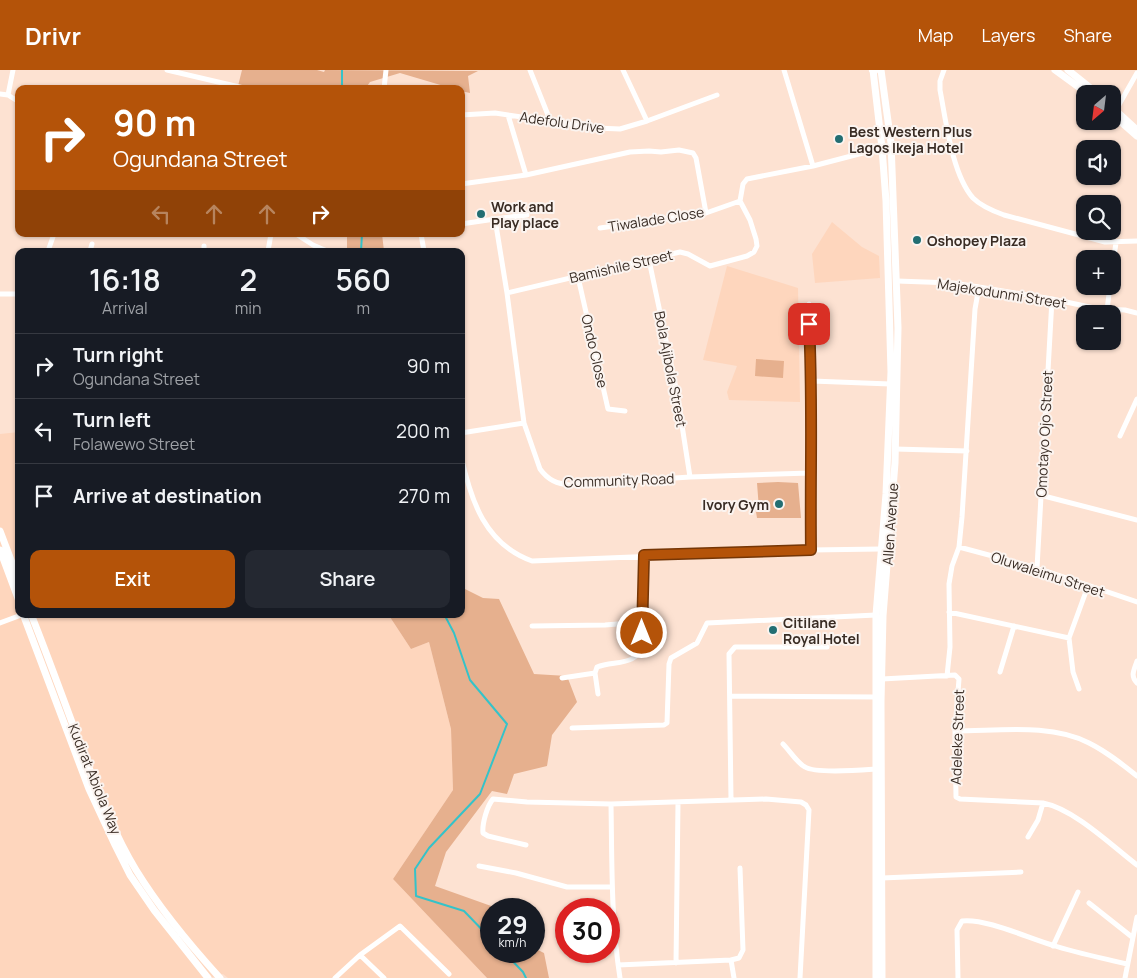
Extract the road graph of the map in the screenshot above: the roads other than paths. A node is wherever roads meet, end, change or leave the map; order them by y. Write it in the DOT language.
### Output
graph roads {
  1 [pos="13,70"];
  2 [pos="166,70"];
  3 [pos="386,70"];
  4 [pos="530,70"];
  5 [pos="623,70"];
  6 [pos="784,70"];
  7 [pos="875,70"];
  8 [pos="944,70"];
  9 [pos="1056,70"];
  10 [pos="1068,70"];
  11 [pos="1137,73"];
  12 [pos="231,85"];
  13 [pos="384,85"];
  14 [pos="1076,85"];
  15 [pos="1087,85"];
  16 [pos="0,94"];
  17 [pos="8,95"];
  18 [pos="717,95"];
  19 [pos="15,99"];
  20 [pos="1121,99"];
  21 [pos="465,115"];
  22 [pos="508,115"];
  23 [pos="1121,116"];
  24 [pos="1121,118"];
  25 [pos="550,120"];
  26 [pos="647,121"];
  27 [pos="1137,130"];
  28 [pos="1137,136"];
  29 [pos="882,148"];
  30 [pos="812,166"];
  31 [pos="526,175"];
  32 [pos="465,183"];
  33 [pos="740,201"];
  34 [pos="706,213"];
  35 [pos="527,215"];
  36 [pos="495,219"];
  37 [pos="465,223"];
  38 [pos="600,228"];
  39 [pos="301,237"];
  40 [pos="1137,241"];
  41 [pos="1116,243"];
  42 [pos="92,244"];
  43 [pos="91,248"];
  44 [pos="320,248"];
  45 [pos="1115,250"];
  46 [pos="648,260"];
  47 [pos="578,277"];
  48 [pos="897,281"];
  49 [pos="978,286"];
  50 [pos="507,293"];
  51 [pos="0,294"];
  52 [pos="15,294"];
  53 [pos="1052,299"];
  54 [pos="809,304"];
  55 [pos="1082,305"];
  56 [pos="1121,310"];
  57 [pos="1137,313"];
  58 [pos="812,382"];
  59 [pos="890,384"];
  60 [pos="1137,399"];
  61 [pos="625,411"];
  62 [pos="524,423"];
  63 [pos="465,432"];
  64 [pos="1120,436"];
  65 [pos="895,450"];
  66 [pos="967,451"];
  67 [pos="465,472"];
  68 [pos="810,474"];
  69 [pos="690,477"];
  70 [pos="1040,495"];
  71 [pos="1137,520"];
  72 [pos="0,531"];
  73 [pos="959,547"];
  74 [pos="0,550"];
  75 [pos="811,550"];
  76 [pos="881,550"];
  77 [pos="644,555"];
  78 [pos="1037,568"];
  79 [pos="15,570"];
  80 [pos="1088,586"];
  81 [pos="15,590"];
  82 [pos="1137,602"];
  83 [pos="949,612"];
  84 [pos="876,615"];
  85 [pos="15,617"];
  86 [pos="24,618"];
  87 [pos="32,618"];
  88 [pos="0,622"];
  89 [pos="642,622"];
  90 [pos="532,626"];
  91 [pos="1014,626"];
  92 [pos="1069,638"];
  93 [pos="827,647"];
  94 [pos="1137,661"];
  95 [pos="1000,672"];
  96 [pos="595,673"];
  97 [pos="947,676"];
  98 [pos="562,678"];
  99 [pos="882,680"];
  100 [pos="1137,683"];
  101 [pos="1079,689"];
  102 [pos="598,694"];
  103 [pos="731,696"];
  104 [pos="876,697"];
  105 [pos="572,728"];
  106 [pos="956,732"];
  107 [pos="783,744"];
  108 [pos="876,769"];
  109 [pos="1137,776"];
  110 [pos="731,799"];
  111 [pos="1043,802"];
  112 [pos="678,803"];
  113 [pos="611,804"];
  114 [pos="1028,837"];
  115 [pos="526,845"];
  116 [pos="1137,865"];
  117 [pos="479,866"];
  118 [pos="740,868"];
  119 [pos="1021,872"];
  120 [pos="882,878"];
  121 [pos="612,887"];
  122 [pos="1078,892"];
  123 [pos="1089,903"];
  124 [pos="1137,917"];
  125 [pos="1132,936"];
  126 [pos="1053,946"];
  127 [pos="360,955"];
  128 [pos="731,960"];
  129 [pos="676,963"];
  130 [pos="1127,964"];
  131 [pos="618,965"];
  132 [pos="449,974"];
  133 [pos="208,978"];
  134 [pos="220,978"];
  135 [pos="335,978"];
  136 [pos="384,978"];
  137 [pos="620,978"];
  138 [pos="734,978"];
  139 [pos="800,978"];
  140 [pos="876,978"];
  141 [pos="882,978"];
  142 [pos="958,978"];
  143 [pos="1125,978"];
  1 -- 17 [label="street"];
  2 -- 12 [label="street"];
  3 -- 13 [label="street"];
  4 -- 25 [label="street"];
  5 -- 26 [label="street"];
  6 -- 30 [label="street"];
  7 -- 29 [label="main road, Allen Avenue"];
  7 -- 48 [label="main road, Allen Avenue"];
  8 -- 41 [label="street"];
  9 -- 14 [label="main road"];
  10 -- 15 [label="main road"];
  11 -- 20 [label="street"];
  16 -- 17 [label="street"];
  17 -- 19 [label="street"];
  18 -- 26 [label="street, Adefolu Drive"];
  21 -- 22 [label="street, Adefolu Drive"];
  22 -- 25 [label="street, Adefolu Drive"];
  22 -- 31 [label="street"];
  23 -- 27 [label="main road"];
  24 -- 28 [label="main road"];
  25 -- 26 [label="street, Adefolu Drive"];
  29 -- 30 [label="street"];
  29 -- 59 [label="main road, Allen Avenue"];
  30 -- 33 [label="street"];
  31 -- 32 [label="street"];
  31 -- 34 [label="street"];
  33 -- 34 [label="street, Tiwalade Close"];
  33 -- 46 [label="street, Bamishile Street"];
  34 -- 38 [label="street, Tiwalade Close"];
  35 -- 36 [label="street"];
  36 -- 37 [label="street"];
  36 -- 50 [label="street, Community Road"];
  39 -- 44 [label="street"];
  40 -- 41 [label="street"];
  41 -- 45 [label="street"];
  42 -- 43 [label="street"];
  46 -- 47 [label="street, Bamishile Street"];
  46 -- 69 [label="street, Bola Ajibola Street"];
  47 -- 50 [label="street, Bamishile Street"];
  47 -- 61 [label="street, Ondo Close"];
  48 -- 49 [label="street, Majekodunmi Street"];
  48 -- 65 [label="main road, Allen Avenue"];
  49 -- 53 [label="street, Majekodunmi Street"];
  49 -- 66 [label="street, Adeleke Street"];
  50 -- 62 [label="street, Community Road"];
  51 -- 52 [label="street"];
  53 -- 55 [label="street, Majekodunmi Street"];
  53 -- 70 [label="street, Omotayo Ojo Street"];
  54 -- 58 [label="street"];
  56 -- 57 [label="street, Majekodunmi Street"];
  58 -- 59 [label="street"];
  58 -- 68 [label="street"];
  59 -- 76 [label="main road, Allen Avenue"];
  60 -- 64 [label="street"];
  62 -- 63 [label="street"];
  62 -- 69 [label="street, Community Road"];
  65 -- 66 [label="street"];
  65 -- 99 [label="main road, Allen Avenue"];
  66 -- 73 [label="street, Adeleke Street"];
  67 -- 77 [label="street"];
  68 -- 69 [label="street, Community Road"];
  68 -- 75 [label="street"];
  70 -- 71 [label="street"];
  70 -- 78 [label="street, Omotayo Ojo Street"];
  72 -- 79 [label="main road"];
  73 -- 78 [label="street, Oluwaleimu Street"];
  73 -- 83 [label="street, Adeleke Street"];
  74 -- 81 [label="main road"];
  75 -- 76 [label="street"];
  75 -- 77 [label="street"];
  76 -- 84 [label="main road, Allen Avenue"];
  77 -- 89 [label="street"];
  78 -- 80 [label="street, Oluwaleimu Street"];
  80 -- 82 [label="street, Oluwaleimu Street"];
  80 -- 92 [label="street"];
  83 -- 91 [label="street"];
  83 -- 97 [label="street, Adeleke Street"];
  84 -- 104 [label="main road, Allen Avenue"];
  84 -- 105 [label="street"];
  85 -- 88 [label="street"];
  86 -- 133 [label="main road, Kudirat Abiola Way"];
  87 -- 134 [label="main road, Kudirat Abiola Way"];
  89 -- 90 [label="street"];
  89 -- 96 [label="street"];
  91 -- 92 [label="street"];
  91 -- 95 [label="street"];
  92 -- 101 [label="street"];
  93 -- 103 [label="street"];
  94 -- 100 [label="street"];
  96 -- 98 [label="street"];
  96 -- 102 [label="street"];
  97 -- 99 [label="street"];
  97 -- 106 [label="street, Adeleke Street"];
  99 -- 120 [label="main road, Allen Avenue"];
  103 -- 104 [label="street"];
  103 -- 110 [label="street"];
  104 -- 108 [label="main road, Allen Avenue"];
  106 -- 109 [label="street"];
  106 -- 111 [label="street, Adeleke Street"];
  107 -- 108 [label="street"];
  108 -- 140 [label="main road, Allen Avenue"];
  110 -- 112 [label="street"];
  110 -- 139 [label="street"];
  111 -- 114 [label="street"];
  111 -- 116 [label="street"];
  112 -- 113 [label="street"];
  112 -- 129 [label="street"];
  113 -- 115 [label="street"];
  113 -- 121 [label="street"];
  117 -- 121 [label="street"];
  118 -- 128 [label="street"];
  119 -- 120 [label="street"];
  120 -- 141 [label="main road, Allen Avenue"];
  121 -- 131 [label="street"];
  122 -- 126 [label="street"];
  123 -- 125 [label="street"];
  124 -- 125 [label="street"];
  125 -- 130 [label="street"];
  126 -- 130 [label="street"];
  126 -- 142 [label="street"];
  127 -- 132 [label="street"];
  127 -- 135 [label="street"];
  127 -- 136 [label="street"];
  128 -- 129 [label="street"];
  128 -- 138 [label="street"];
  129 -- 131 [label="street"];
  130 -- 143 [label="street"];
  131 -- 137 [label="street"];
}
